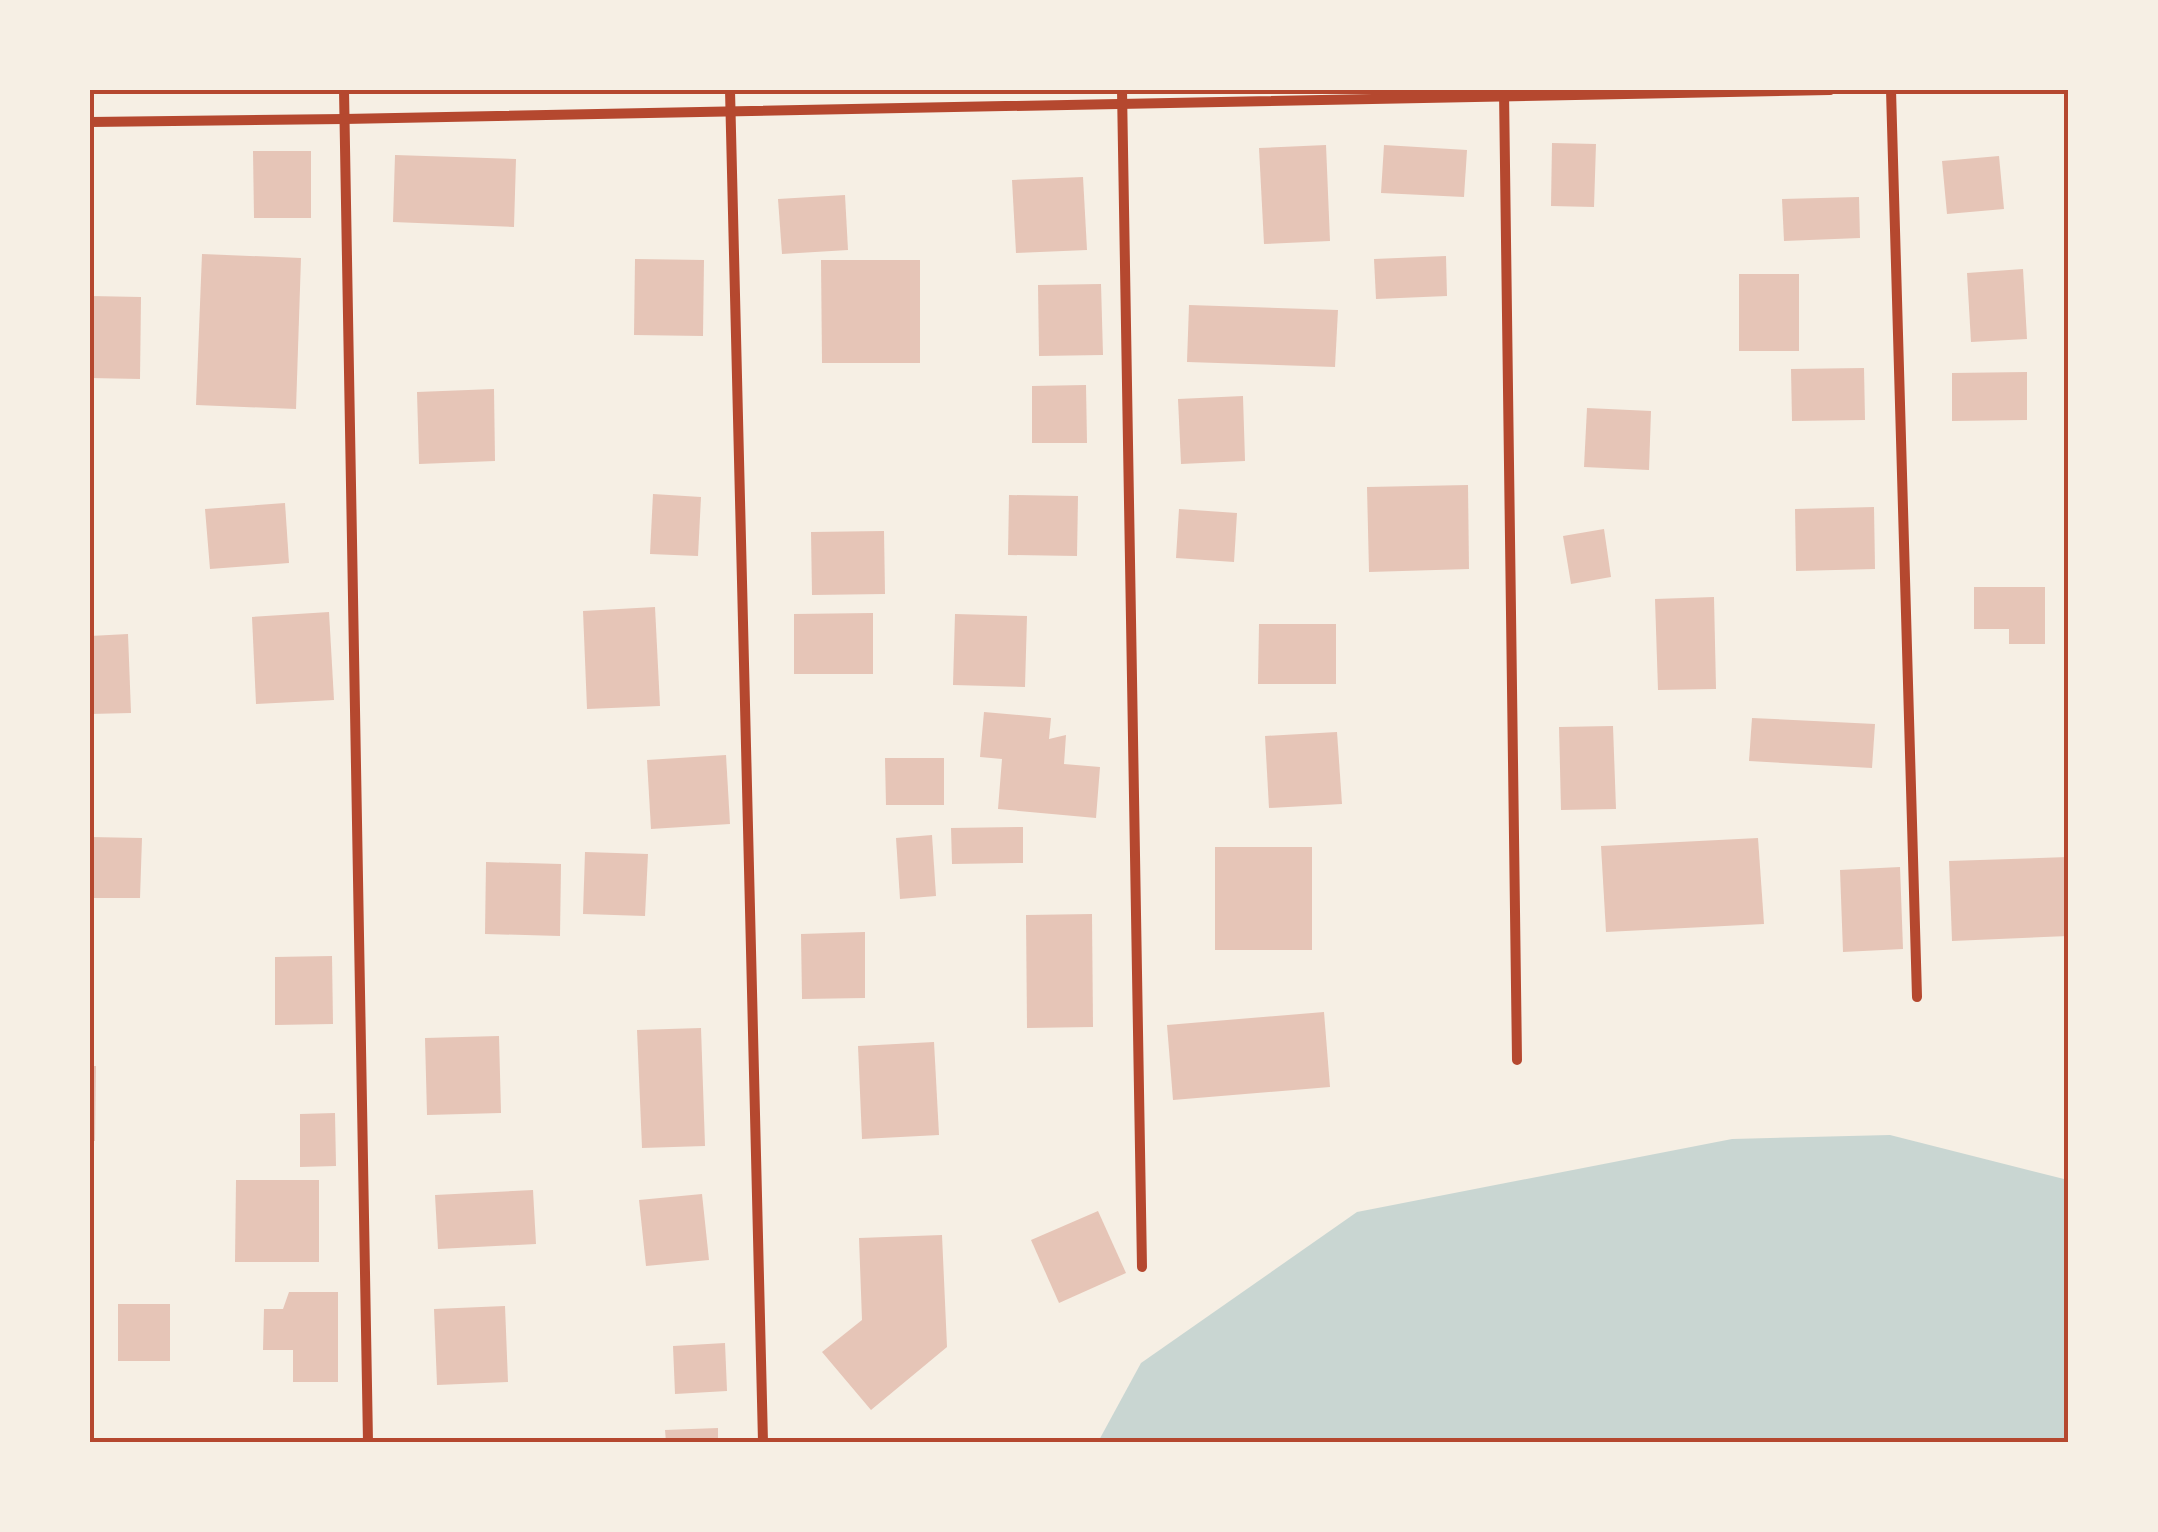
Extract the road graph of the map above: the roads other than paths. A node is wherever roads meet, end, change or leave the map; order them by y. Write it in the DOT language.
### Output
graph roads {
  1 [pos="344,90"];
  2 [pos="730,90"];
  3 [pos="1122,90"];
  4 [pos="1830,90"];
  5 [pos="1891,90"];
  6 [pos="1504,93"];
  7 [pos="1122,104"];
  8 [pos="730,112"];
  9 [pos="344,119"];
  10 [pos="90,122"];
  11 [pos="1917,998"];
  12 [pos="1517,1060"];
  13 [pos="1142,1267"];
  14 [pos="368,1442"];
  15 [pos="763,1442"];
  1 -- 9 [label="street"];
  2 -- 8 [label="street"];
  3 -- 7 [label="street"];
  4 -- 6 [label="street"];
  5 -- 11 [label="street"];
  6 -- 7 [label="street"];
  6 -- 12 [label="street"];
  7 -- 8 [label="street"];
  7 -- 13 [label="street"];
  8 -- 9 [label="street"];
  8 -- 15 [label="street"];
  9 -- 10 [label="street"];
  9 -- 14 [label="street"];
}
